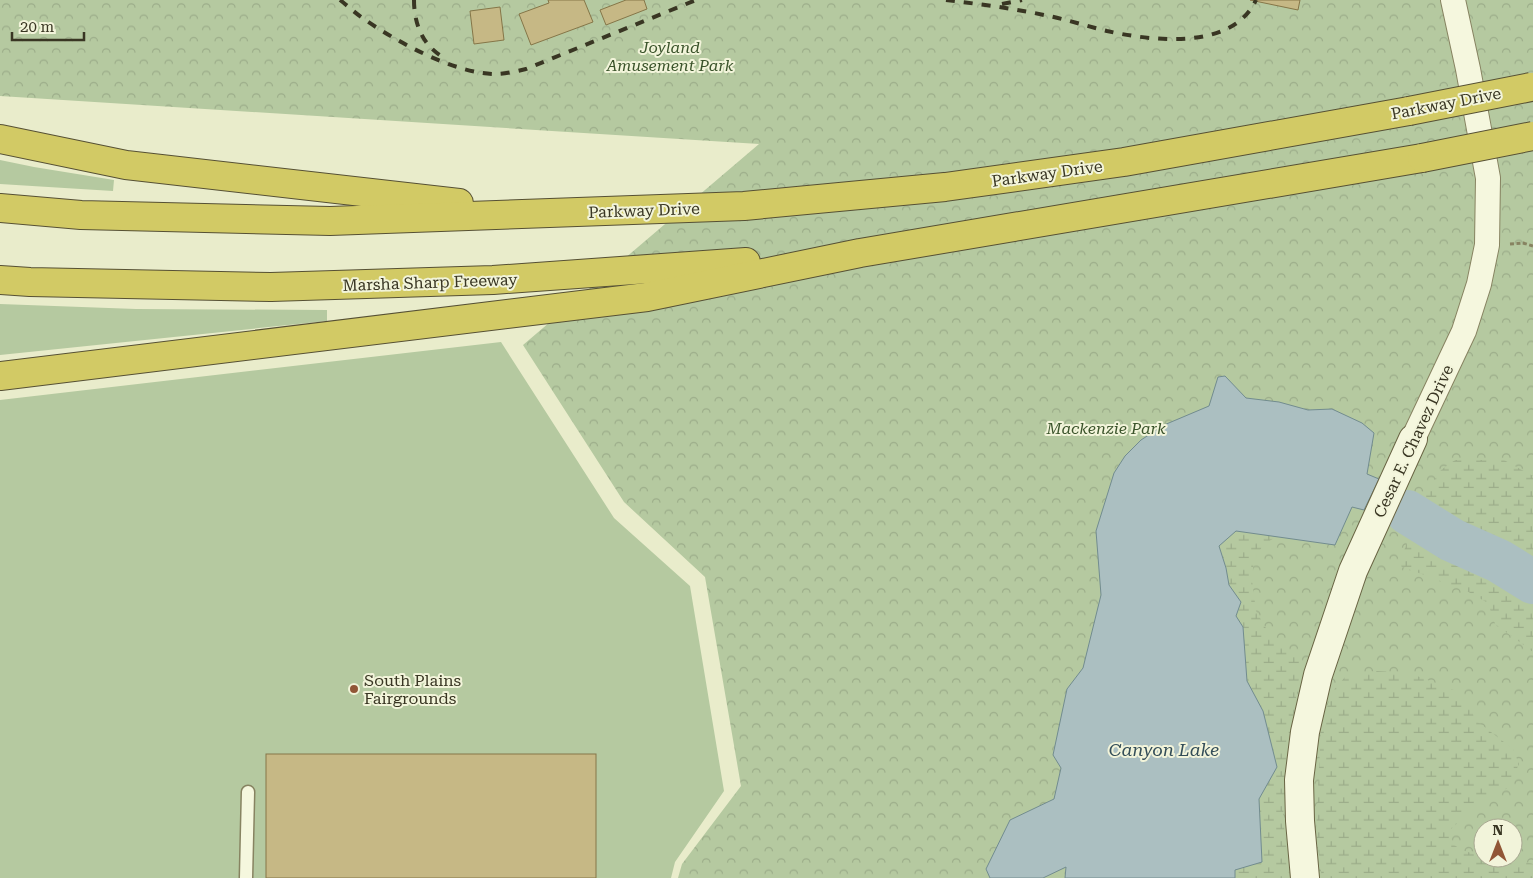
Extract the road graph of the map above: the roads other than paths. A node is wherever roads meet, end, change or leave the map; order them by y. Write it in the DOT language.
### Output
graph roads {
  1 [pos="1453,0"];
  2 [pos="1532,87"];
  3 [pos="1533,136"];
  4 [pos="0,140"];
  5 [pos="0,208"];
  6 [pos="555,213"];
  7 [pos="860,253"];
  8 [pos="0,280"];
  9 [pos="0,376"];
  10 [pos="1413,439"];
  11 [pos="248,792"];
  12 [pos="246,878"];
  13 [pos="1305,878"];
  1 -- 10 [label="street, Cesar E. Chavez Drive"];
  2 -- 6 [label="highway, Parkway Drive, bridge"];
  3 -- 7 [label="highway, bridge"];
  4 -- 6 [label="highway"];
  5 -- 6 [label="highway"];
  7 -- 8 [label="highway, Marsha Sharp Freeway"];
  7 -- 9 [label="highway"];
  10 -- 13 [label="street, Cesar E. Chavez Drive"];
  11 -- 12 [label="lane"];
}
